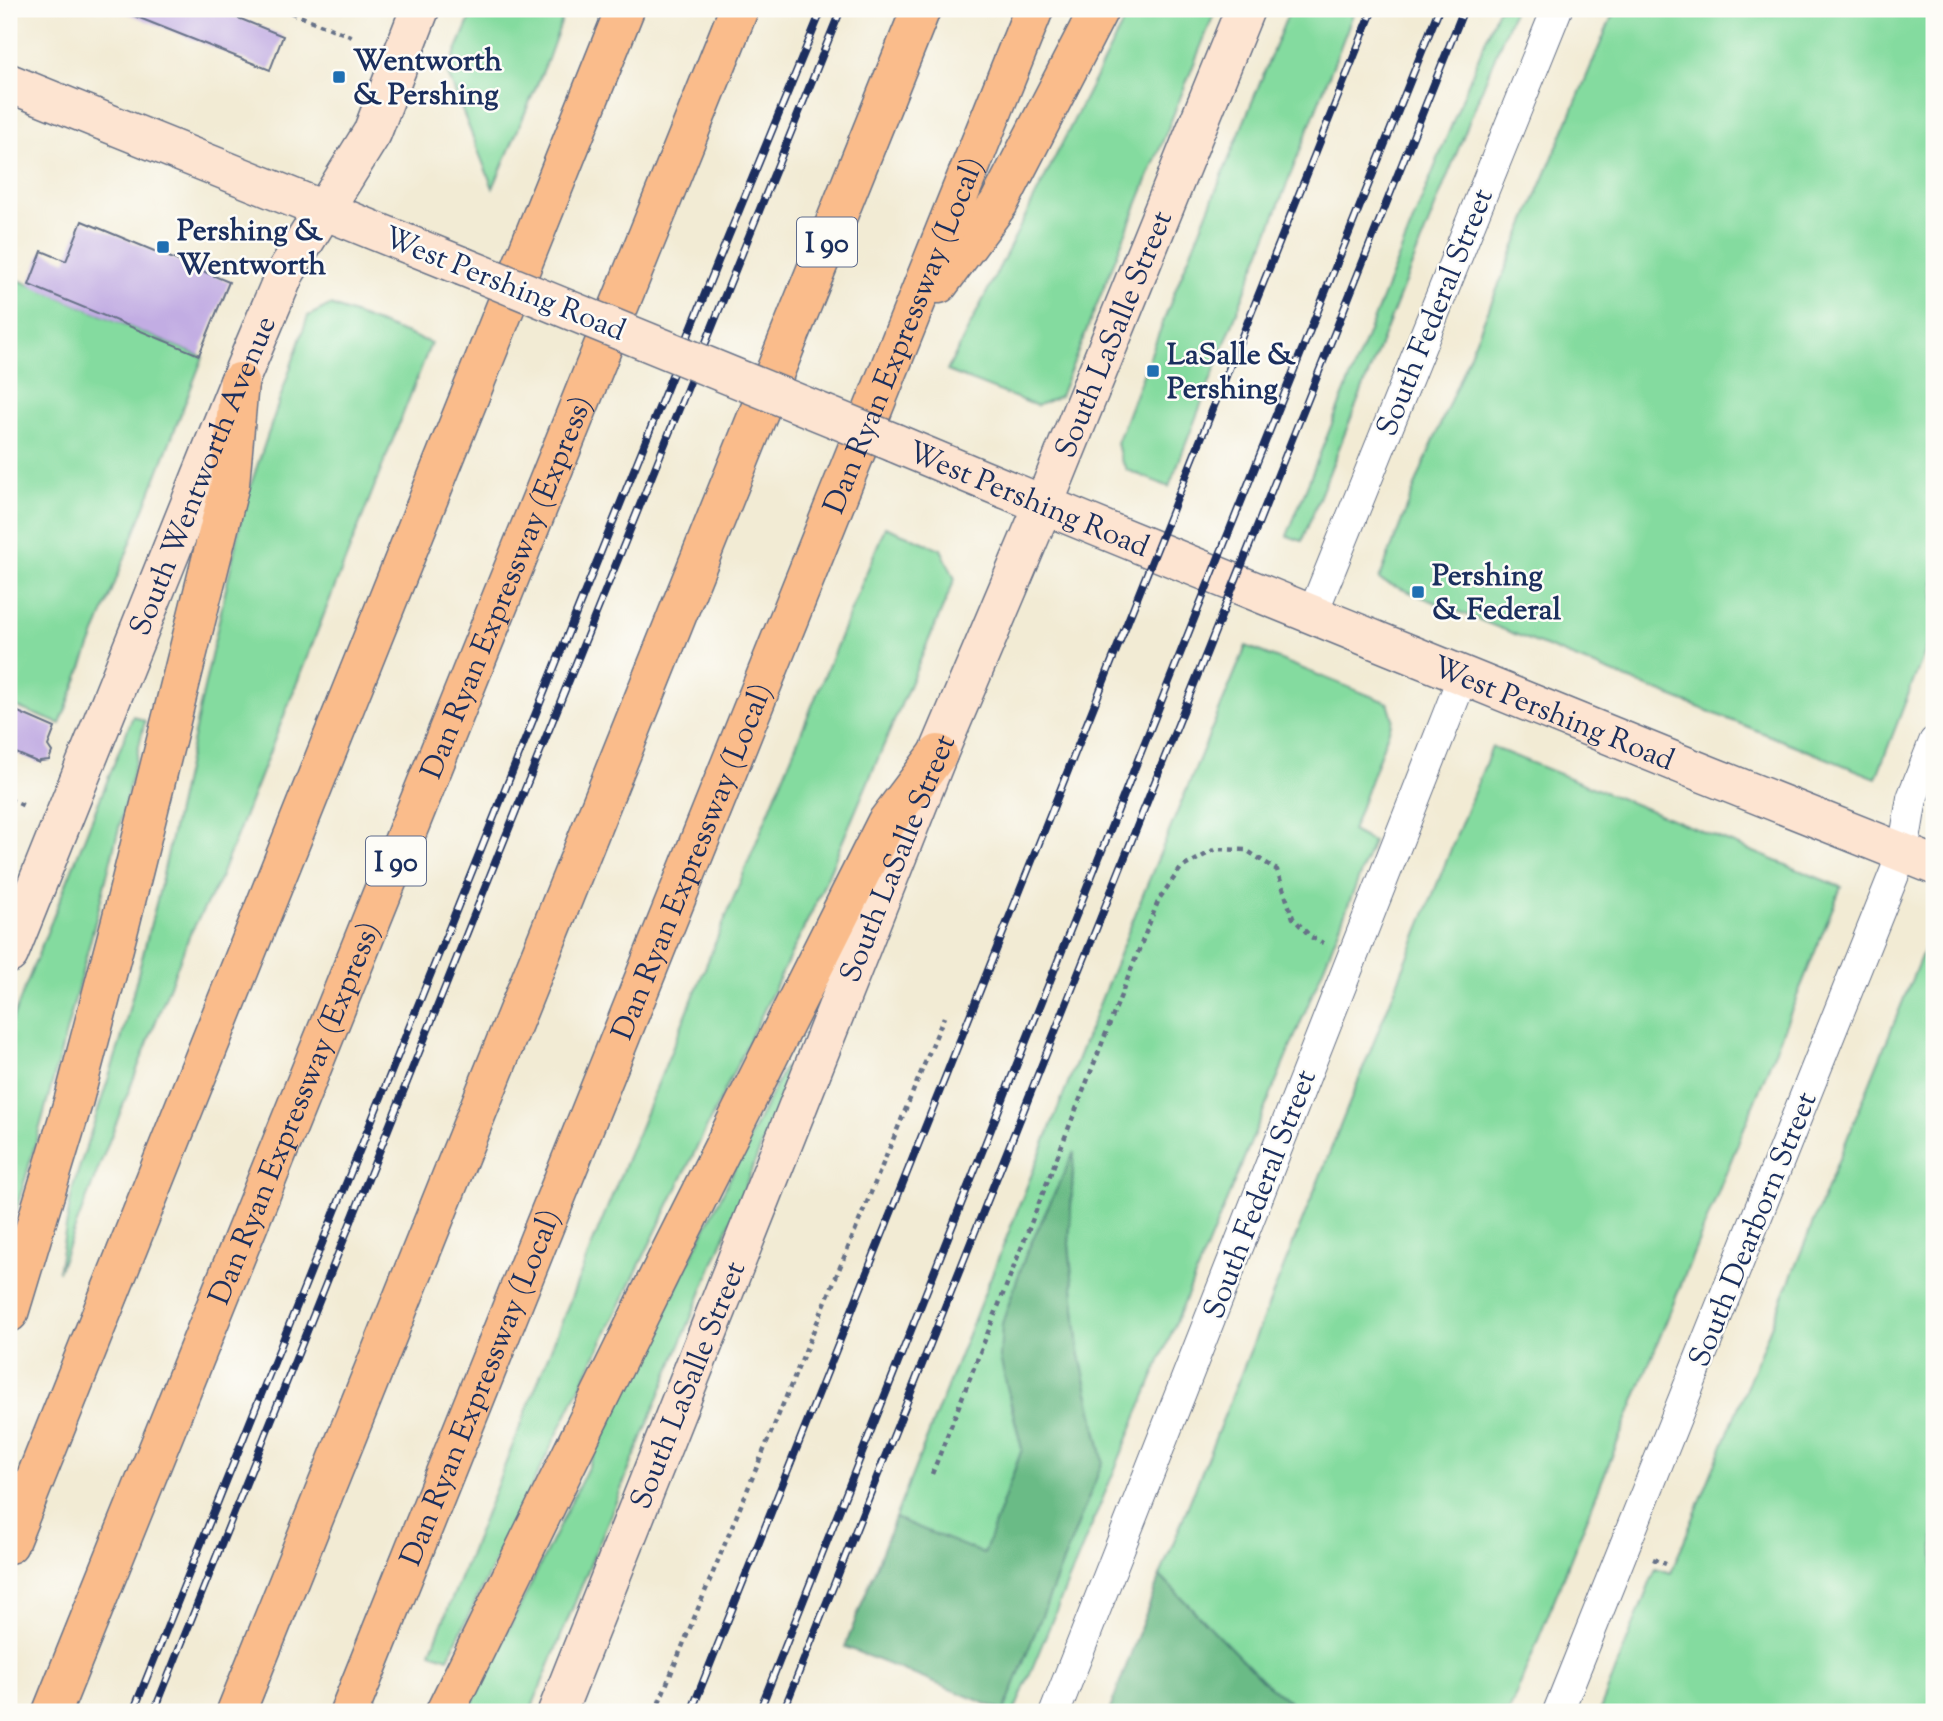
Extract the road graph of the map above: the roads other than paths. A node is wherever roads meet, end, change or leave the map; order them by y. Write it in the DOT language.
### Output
graph roads {
  1 [pos="420,9"];
  2 [pos="625,9"];
  3 [pos="739,9"];
  4 [pos="921,9"];
  5 [pos="1034,9"];
  6 [pos="1099,9"];
  7 [pos="1245,9"];
  8 [pos="1557,9"];
  9 [pos="9,83"];
  10 [pos="323,209"];
  11 [pos="906,328"];
  12 [pos="239,382"];
  13 [pos="1043,506"];
  14 [pos="1312,615"];
  15 [pos="1463,676"];
  16 [pos="1934,742"];
  17 [pos="938,754"];
  18 [pos="1919,858"];
  19 [pos="9,954"];
  20 [pos="9,1313"];
  21 [pos="9,1544"];
  22 [pos="52,1712"];
  23 [pos="236,1712"];
  24 [pos="349,1712"];
  25 [pos="444,1712"];
  26 [pos="557,1712"];
  27 [pos="1055,1712"];
  28 [pos="1558,1712"];
  1 -- 10 [label="main road, South Wentworth Avenue"];
  2 -- 21 [label="highway"];
  3 -- 22 [label="highway, Dan Ryan Expressway (Express) / I 90"];
  4 -- 23 [label="highway, I 90"];
  5 -- 11 [label="highway, Dan Ryan Expressway (Local)"];
  6 -- 11 [label="highway"];
  7 -- 13 [label="main road, South LaSalle Street"];
  8 -- 14 [label="street, South Federal Street"];
  9 -- 10 [label="main road, West Pershing Road"];
  10 -- 12 [label="main road, South Wentworth Avenue"];
  10 -- 13 [label="main road, West Pershing Road, bridge"];
  11 -- 24 [label="highway, Dan Ryan Expressway (Local)"];
  12 -- 19 [label="main road, South Wentworth Avenue"];
  12 -- 20 [label="highway"];
  13 -- 14 [label="main road, West Pershing Road"];
  13 -- 17 [label="main road, South LaSalle Street"];
  14 -- 15 [label="main road, West Pershing Road"];
  15 -- 18 [label="main road, West Pershing Road"];
  15 -- 27 [label="street, South Federal Street"];
  16 -- 18 [label="street, South Dearborn Street"];
  17 -- 25 [label="highway"];
  17 -- 26 [label="main road, South LaSalle Street"];
  18 -- 28 [label="street, South Dearborn Street"];
}
